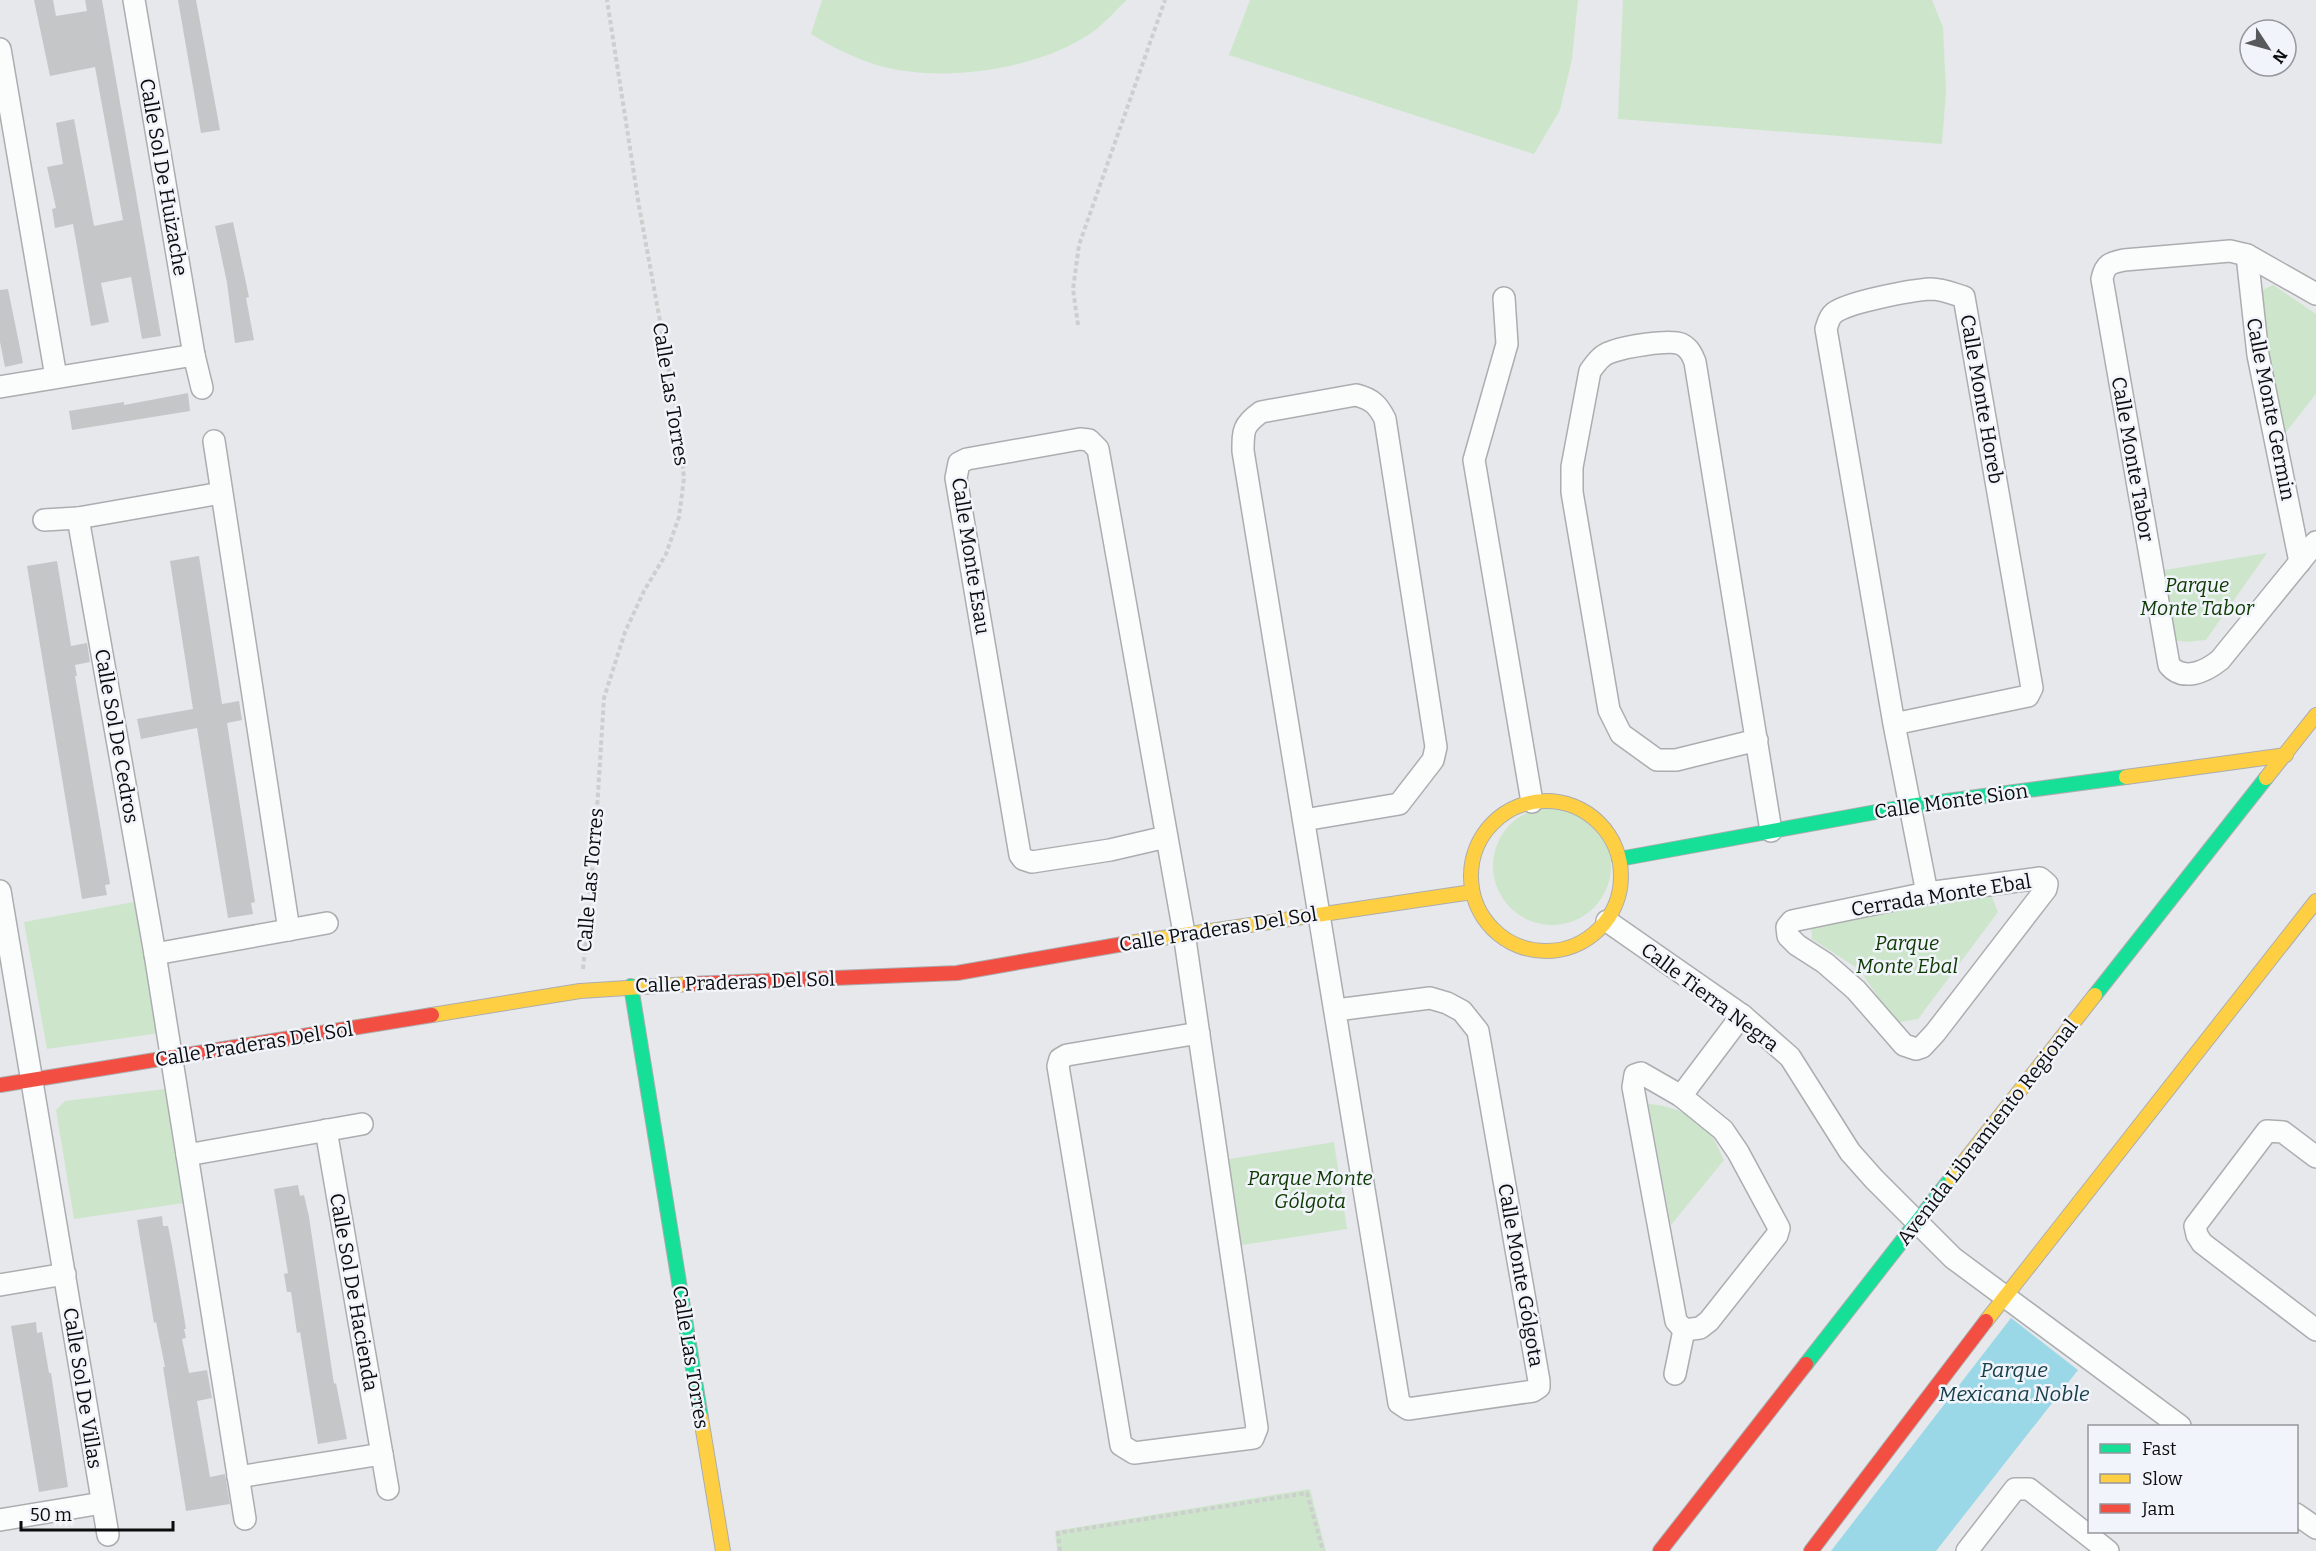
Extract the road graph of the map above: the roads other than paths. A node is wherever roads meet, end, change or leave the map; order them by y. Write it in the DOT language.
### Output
graph roads {
  1 [pos="134,0"];
  2 [pos="0,48"];
  3 [pos="2247,255"];
  4 [pos="2316,294"];
  5 [pos="1504,298"];
  6 [pos="194,355"];
  7 [pos="56,377"];
  8 [pos="0,387"];
  9 [pos="202,388"];
  10 [pos="214,441"];
  11 [pos="222,493"];
  12 [pos="78,518"];
  13 [pos="44,520"];
  14 [pos="2316,542"];
  15 [pos="2300,562"];
  16 [pos="2316,715"];
  17 [pos="1894,724"];
  18 [pos="1756,740"];
  19 [pos="2286,755"];
  20 [pos="1532,802"];
  21 [pos="1909,806"];
  22 [pos="1304,819"];
  23 [pos="1772,831"];
  24 [pos="1166,837"];
  25 [pos="1619,859"];
  26 [pos="0,891"];
  27 [pos="1472,892"];
  28 [pos="1927,893"];
  29 [pos="2316,901"];
  30 [pos="1319,913"];
  31 [pos="1607,921"];
  32 [pos="327,923"];
  33 [pos="289,930"];
  34 [pos="1185,933"];
  35 [pos="155,954"];
  36 [pos="631,986"];
  37 [pos="1336,1010"];
  38 [pos="1742,1015"];
  39 [pos="1199,1033"];
  40 [pos="171,1057"];
  41 [pos="32,1081"];
  42 [pos="0,1085"];
  43 [pos="1681,1096"];
  44 [pos="362,1124"];
  45 [pos="326,1130"];
  46 [pos="187,1155"];
  47 [pos="2316,1157"];
  48 [pos="1916,1222"];
  49 [pos="65,1274"];
  50 [pos="0,1285"];
  51 [pos="2005,1296"];
  52 [pos="1684,1330"];
  53 [pos="2316,1330"];
  54 [pos="1675,1374"];
  55 [pos="2179,1425"];
  56 [pos="382,1454"];
  57 [pos="238,1477"];
  58 [pos="388,1489"];
  59 [pos="102,1503"];
  60 [pos="2298,1515"];
  61 [pos="245,1519"];
  62 [pos="0,1520"];
  63 [pos="2316,1528"];
  64 [pos="108,1535"];
  65 [pos="723,1551"];
  66 [pos="1660,1551"];
  67 [pos="1811,1551"];
  68 [pos="1967,1551"];
  69 [pos="2108,1551"];
  1 -- 6 [label="street, Calle Sol De Huizache"];
  2 -- 7 [label="street"];
  3 -- 4 [label="street, Calle Monte Tabor"];
  3 -- 15 [label="street, Calle Monte Germin"];
  3 -- 15 [label="street, Calle Monte Tabor"];
  5 -- 20 [label="street"];
  6 -- 7 [label="street"];
  6 -- 9 [label="street, Calle Sol De Huizache"];
  7 -- 8 [label="street"];
  10 -- 11 [label="street"];
  11 -- 12 [label="street"];
  11 -- 33 [label="street"];
  12 -- 13 [label="street"];
  12 -- 35 [label="street, Calle Sol De Cedros"];
  14 -- 15 [label="street, Calle Monte Tabor"];
  16 -- 19 [label="street, Avenida Libramiento Regional"];
  17 -- 17 [label="street, Calle Monte Horeb"];
  17 -- 21 [label="street, Calle Monte Horeb"];
  18 -- 18 [label="street"];
  18 -- 23 [label="street"];
  19 -- 21 [label="street, Calle Monte Sion"];
  19 -- 48 [label="street, Avenida Libramiento Regional"];
  20 -- 25 [label="street"];
  20 -- 27 [label="street"];
  21 -- 23 [label="street, Calle Monte Sion"];
  21 -- 28 [label="street, Calle Monte Horeb"];
  22 -- 22 [label="street, Calle Monte Gólgota"];
  22 -- 30 [label="street, Calle Monte Gólgota"];
  23 -- 25 [label="street, Calle Monte Sion"];
  24 -- 24 [label="street, Calle Monte Esau"];
  24 -- 34 [label="street, Calle Monte Esau"];
  25 -- 31 [label="street"];
  26 -- 41 [label="street, Calle Sol De Villas"];
  27 -- 30 [label="street, Calle Praderas Del Sol"];
  27 -- 31 [label="street"];
  28 -- 28 [label="street, Cerrada Monte Ebal"];
  29 -- 51 [label="street"];
  30 -- 34 [label="street, Calle Praderas Del Sol"];
  30 -- 37 [label="street, Calle Monte Gólgota"];
  31 -- 38 [label="street, Calle Tierra Negra"];
  32 -- 33 [label="street"];
  33 -- 35 [label="street"];
  34 -- 36 [label="street, Calle Praderas Del Sol"];
  34 -- 39 [label="street, Calle Monte Esau"];
  35 -- 40 [label="street, Calle Sol De Cedros"];
  36 -- 40 [label="street, Calle Praderas Del Sol"];
  36 -- 65 [label="street, Calle Las Torres"];
  37 -- 37 [label="street, Calle Monte Gólgota"];
  38 -- 43 [label="street"];
  38 -- 48 [label="street, Calle Tierra Negra"];
  39 -- 39 [label="street, Calle Monte Esau"];
  40 -- 41 [label="street, Calle Praderas Del Sol"];
  40 -- 46 [label="street"];
  41 -- 42 [label="street, Calle Praderas Del Sol"];
  41 -- 49 [label="street, Calle Sol De Villas"];
  43 -- 52 [label="street"];
  43 -- 52 [label="street"];
  44 -- 45 [label="street"];
  45 -- 46 [label="street"];
  45 -- 56 [label="street, Calle Sol De Hacienda"];
  46 -- 57 [label="street"];
  47 -- 53 [label="street"];
  48 -- 51 [label="street, Calle Tierra Negra"];
  48 -- 66 [label="street, Avenida Libramiento Regional"];
  49 -- 50 [label="street"];
  49 -- 59 [label="street, Calle Sol De Villas"];
  51 -- 55 [label="street"];
  51 -- 67 [label="street"];
  52 -- 54 [label="street"];
  56 -- 57 [label="street"];
  56 -- 58 [label="street, Calle Sol De Hacienda"];
  57 -- 61 [label="street"];
  59 -- 62 [label="street"];
  59 -- 64 [label="street, Calle Sol De Villas"];
  60 -- 63 [label="street"];
  68 -- 69 [label="street"];
}
